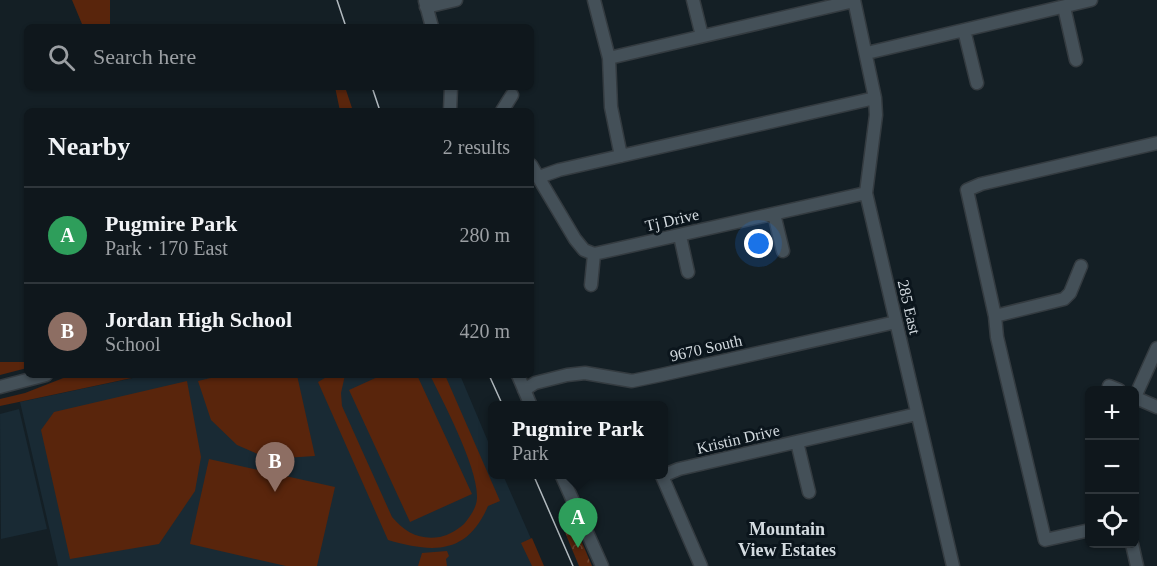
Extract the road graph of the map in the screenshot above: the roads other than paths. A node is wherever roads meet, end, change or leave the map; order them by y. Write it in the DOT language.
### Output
graph roads {
  1 [pos="456,0"];
  2 [pos="594,0"];
  3 [pos="693,0"];
  4 [pos="1091,0"];
  5 [pos="854,1"];
  6 [pos="425,3"];
  7 [pos="1064,6"];
  8 [pos="431,24"];
  9 [pos="964,30"];
  10 [pos="702,36"];
  11 [pos="867,53"];
  12 [pos="609,58"];
  13 [pos="1076,60"];
  14 [pos="977,83"];
  15 [pos="451,90"];
  16 [pos="512,95"];
  17 [pos="875,98"];
  18 [pos="450,108"];
  19 [pos="504,108"];
  20 [pos="1157,143"];
  21 [pos="621,156"];
  22 [pos="534,170"];
  23 [pos="539,177"];
  24 [pos="866,193"];
  25 [pos="774,214"];
  26 [pos="680,236"];
  27 [pos="783,251"];
  28 [pos="594,254"];
  29 [pos="1081,266"];
  30 [pos="688,272"];
  31 [pos="591,285"];
  32 [pos="994,316"];
  33 [pos="896,322"];
  34 [pos="1157,348"];
  35 [pos="34,378"];
  36 [pos="519,378"];
  37 [pos="0,387"];
  38 [pos="1139,389"];
  39 [pos="524,390"];
  40 [pos="1139,400"];
  41 [pos="529,401"];
  42 [pos="1157,407"];
  43 [pos="917,414"];
  44 [pos="797,442"];
  45 [pos="668,474"];
  46 [pos="563,479"];
  47 [pos="663,479"];
  48 [pos="809,492"];
  49 [pos="1085,531"];
  50 [pos="1133,548"];
  51 [pos="602,566"];
  52 [pos="701,566"];
  53 [pos="953,566"];
  54 [pos="1137,566"];
  1 -- 6 [label="street"];
  2 -- 12 [label="street"];
  3 -- 10 [label="street"];
  4 -- 7 [label="street"];
  5 -- 10 [label="street"];
  5 -- 11 [label="street, 285 East"];
  6 -- 8 [label="street"];
  7 -- 9 [label="street"];
  7 -- 13 [label="street"];
  9 -- 11 [label="street"];
  9 -- 14 [label="street"];
  10 -- 12 [label="street"];
  11 -- 17 [label="street, 285 East"];
  12 -- 21 [label="street"];
  15 -- 18 [label="street"];
  16 -- 19 [label="street"];
  17 -- 21 [label="street"];
  17 -- 24 [label="street, 285 East"];
  20 -- 32 [label="street"];
  21 -- 23 [label="street"];
  22 -- 23 [label="street"];
  23 -- 28 [label="street"];
  24 -- 25 [label="street, Tj Drive"];
  24 -- 33 [label="street, 285 East"];
  25 -- 26 [label="street, Tj Drive"];
  25 -- 27 [label="street"];
  26 -- 28 [label="street, Tj Drive"];
  26 -- 30 [label="street"];
  28 -- 31 [label="street"];
  29 -- 32 [label="street"];
  32 -- 49 [label="street"];
  33 -- 39 [label="street, 9670 South"];
  33 -- 43 [label="street, 285 East"];
  34 -- 38 [label="street"];
  35 -- 37 [label="street"];
  36 -- 39 [label="street"];
  39 -- 41 [label="street"];
  40 -- 42 [label="street"];
  43 -- 44 [label="street, Kristin Drive"];
  43 -- 53 [label="street, 285 East"];
  44 -- 45 [label="street, Kristin Drive"];
  44 -- 48 [label="street"];
  46 -- 51 [label="street"];
  47 -- 52 [label="street, Kristin Drive"];
  50 -- 54 [label="street"];
}
